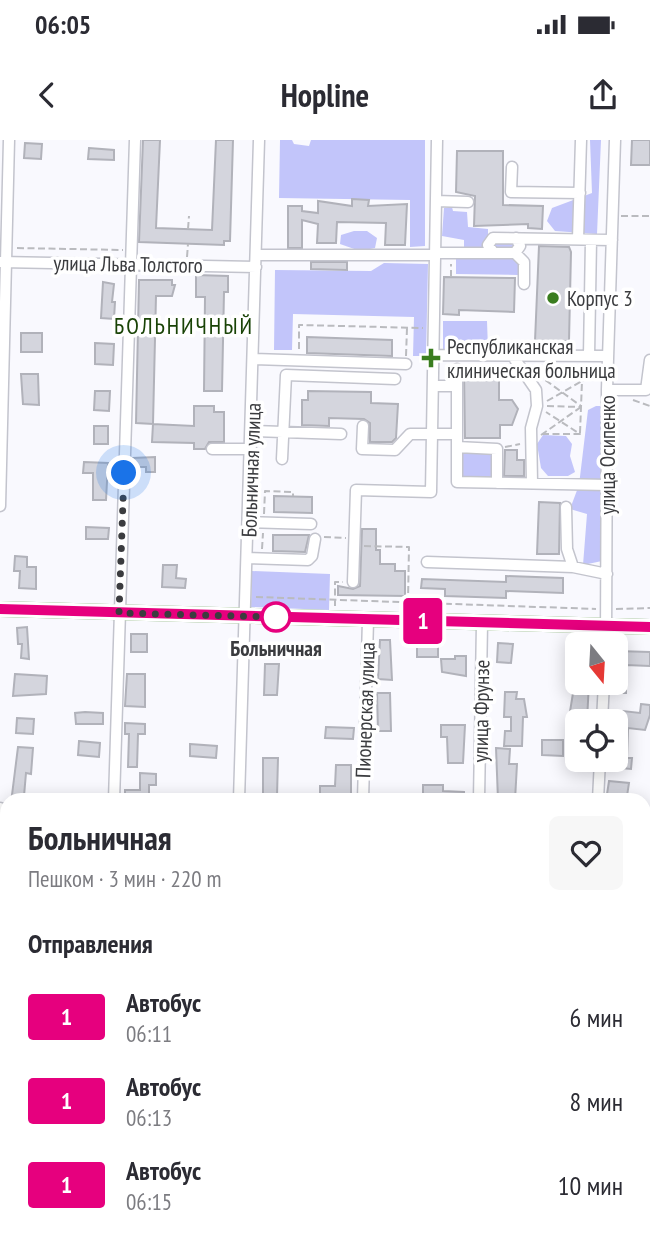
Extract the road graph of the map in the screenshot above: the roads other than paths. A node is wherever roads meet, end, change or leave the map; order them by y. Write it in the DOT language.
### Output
graph roads {
  1 [pos="9,140"];
  2 [pos="135,140"];
  3 [pos="260,140"];
  4 [pos="437,140"];
  5 [pos="581,140"];
  6 [pos="615,140"];
  7 [pos="512,167"];
  8 [pos="580,193"];
  9 [pos="436,201"];
  10 [pos="468,202"];
  11 [pos="516,238"];
  12 [pos="578,239"];
  13 [pos="591,240"];
  14 [pos="612,240"];
  15 [pos="493,252"];
  16 [pos="515,253"];
  17 [pos="435,254"];
  18 [pos="256,255"];
  19 [pos="3,262"];
  20 [pos="131,264"];
  21 [pos="256,267"];
  22 [pos="524,284"];
  23 [pos="433,355"];
  24 [pos="512,355"];
  25 [pos="589,356"];
  26 [pos="608,356"];
  27 [pos="254,359"];
  28 [pos="650,360"];
  29 [pos="406,364"];
  30 [pos="457,369"];
  31 [pos="395,379"];
  32 [pos="433,386"];
  33 [pos="457,386"];
  34 [pos="607,390"];
  35 [pos="363,426"];
  36 [pos="252,431"];
  37 [pos="283,432"];
  38 [pos="341,434"];
  39 [pos="432,434"];
  40 [pos="457,434"];
  41 [pos="457,447"];
  42 [pos="212,449"];
  43 [pos="251,449"];
  44 [pos="282,459"];
  45 [pos="497,482"];
  46 [pos="532,483"];
  47 [pos="608,485"];
  48 [pos="0,506"];
  49 [pos="566,507"];
  50 [pos="249,522"];
  51 [pos="311,524"];
  52 [pos="315,539"];
  53 [pos="248,558"];
  54 [pos="427,562"];
  55 [pos="572,567"];
  56 [pos="607,574"];
  57 [pos="353,582"];
  58 [pos="0,610"];
  59 [pos="119,613"];
  60 [pos="247,616"];
  61 [pos="368,620"];
  62 [pos="482,623"];
  63 [pos="607,626"];
  64 [pos="650,627"];
  65 [pos="607,632"];
  66 [pos="599,772"];
  67 [pos="114,793"];
  68 [pos="239,793"];
  69 [pos="363,793"];
  70 [pos="479,793"];
  71 [pos="598,793"];
  1 -- 19 [label="street"];
  2 -- 20 [label="street"];
  3 -- 18 [label="street, Больничная улица"];
  4 -- 9 [label="street"];
  5 -- 8 [label="street"];
  6 -- 14 [label="street, улица Осипенко"];
  7 -- 8 [label="street"];
  8 -- 12 [label="street"];
  9 -- 10 [label="street"];
  9 -- 17 [label="street"];
  11 -- 12 [label="street"];
  11 -- 15 [label="street"];
  11 -- 16 [label="street"];
  12 -- 13 [label="street"];
  13 -- 14 [label="street"];
  13 -- 25 [label="street"];
  14 -- 26 [label="street, улица Осипенко"];
  15 -- 16 [label="street"];
  15 -- 17 [label="street"];
  16 -- 22 [label="street"];
  17 -- 18 [label="street"];
  17 -- 23 [label="street"];
  18 -- 21 [label="street, Больничная улица"];
  19 -- 20 [label="street, улица Льва Толстого"];
  19 -- 48 [label="street"];
  20 -- 21 [label="street, улица Льва Толстого"];
  20 -- 59 [label="street"];
  21 -- 27 [label="street, Больничная улица"];
  23 -- 24 [label="street"];
  23 -- 32 [label="street"];
  24 -- 25 [label="street"];
  24 -- 46 [label="street"];
  25 -- 26 [label="street"];
  26 -- 34 [label="street, улица Осипенко"];
  27 -- 29 [label="street"];
  27 -- 36 [label="street, Больничная улица"];
  28 -- 34 [label="street"];
  30 -- 33 [label="street"];
  31 -- 37 [label="street"];
  32 -- 33 [label="street"];
  32 -- 39 [label="street"];
  33 -- 40 [label="street"];
  34 -- 47 [label="street, улица Осипенко"];
  35 -- 39 [label="street"];
  36 -- 37 [label="street"];
  36 -- 43 [label="street, Больничная улица"];
  37 -- 38 [label="street"];
  37 -- 44 [label="street"];
  39 -- 40 [label="street"];
  39 -- 57 [label="street"];
  40 -- 41 [label="street"];
  41 -- 45 [label="street"];
  41 -- 45 [label="street"];
  42 -- 43 [label="street"];
  43 -- 50 [label="street, Больничная улица"];
  45 -- 46 [label="street"];
  46 -- 47 [label="street"];
  47 -- 56 [label="street, улица Осипенко"];
  49 -- 55 [label="street"];
  50 -- 51 [label="street"];
  50 -- 53 [label="street, Больничная улица"];
  52 -- 53 [label="street"];
  53 -- 60 [label="street, Больничная улица"];
  54 -- 55 [label="street"];
  55 -- 56 [label="street"];
  56 -- 63 [label="street, улица Осипенко"];
  58 -- 59 [label="main road"];
  59 -- 60 [label="main road"];
  59 -- 67 [label="street"];
  60 -- 61 [label="main road"];
  60 -- 68 [label="street, Больничная улица"];
  61 -- 62 [label="main road"];
  61 -- 69 [label="street, Пионерская улица"];
  62 -- 63 [label="main road"];
  62 -- 70 [label="street, улица Фрунзе"];
  63 -- 64 [label="main road"];
  63 -- 65 [label="street, улица Осипенко"];
  66 -- 71 [label="street"];
}
